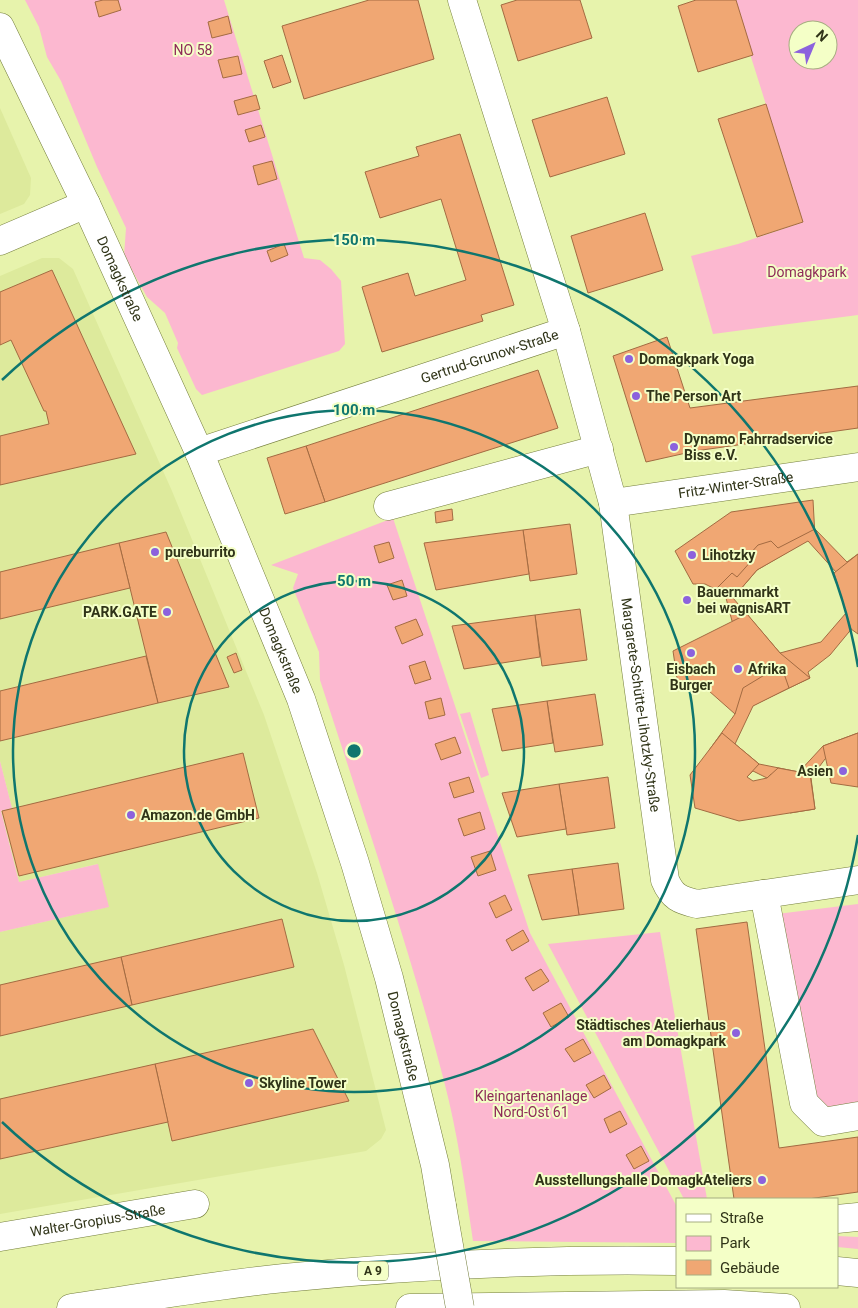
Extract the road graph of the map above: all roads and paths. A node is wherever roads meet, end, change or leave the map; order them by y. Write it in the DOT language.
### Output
graph roads {
  1 [pos="462,0"];
  2 [pos="0,27"];
  3 [pos="86,204"];
  4 [pos="0,241"];
  5 [pos="566,331"];
  6 [pos="599,449"];
  7 [pos="199,452"];
  8 [pos="858,467"];
  9 [pos="613,503"];
  10 [pos="388,506"];
  11 [pos="858,880"];
  12 [pos="764,894"];
  13 [pos="858,1116"];
  14 [pos="195,1204"];
  15 [pos="858,1217"];
  16 [pos="838,1219"];
  17 [pos="0,1237"];
  18 [pos="676,1262"];
  19 [pos="838,1271"];
  20 [pos="858,1273"];
  21 [pos="71,1308"];
  22 [pos="410,1308"];
  23 [pos="460,1308"];
  24 [pos="786,1308"];
  1 -- 5 [label="main road, Gertrud-Grunow-Straße"];
  2 -- 3 [label="main road, Domagkstraße"];
  3 -- 4 [label="main road"];
  3 -- 7 [label="main road, Domagkstraße"];
  5 -- 6 [label="main road, Margarete-Schütte-Lihotzky-Straße"];
  5 -- 7 [label="main road, Gertrud-Grunow-Straße"];
  6 -- 9 [label="main road, Margarete-Schütte-Lihotzky-Straße"];
  6 -- 10 [label="main road"];
  7 -- 23 [label="main road, Domagkstraße, bridge"];
  8 -- 9 [label="main road, Fritz-Winter-Straße"];
  9 -- 12 [label="main road, Margarete-Schütte-Lihotzky-Straße"];
  11 -- 12 [label="main road, Margarete-Schütte-Lihotzky-Straße"];
  12 -- 13 [label="main road"];
  14 -- 17 [label="main road, Walter-Gropius-Straße"];
  15 -- 16 [label="main road"];
  18 -- 21 [label="main road, A 9"];
  19 -- 20 [label="main road"];
  22 -- 24 [label="main road"];
}
